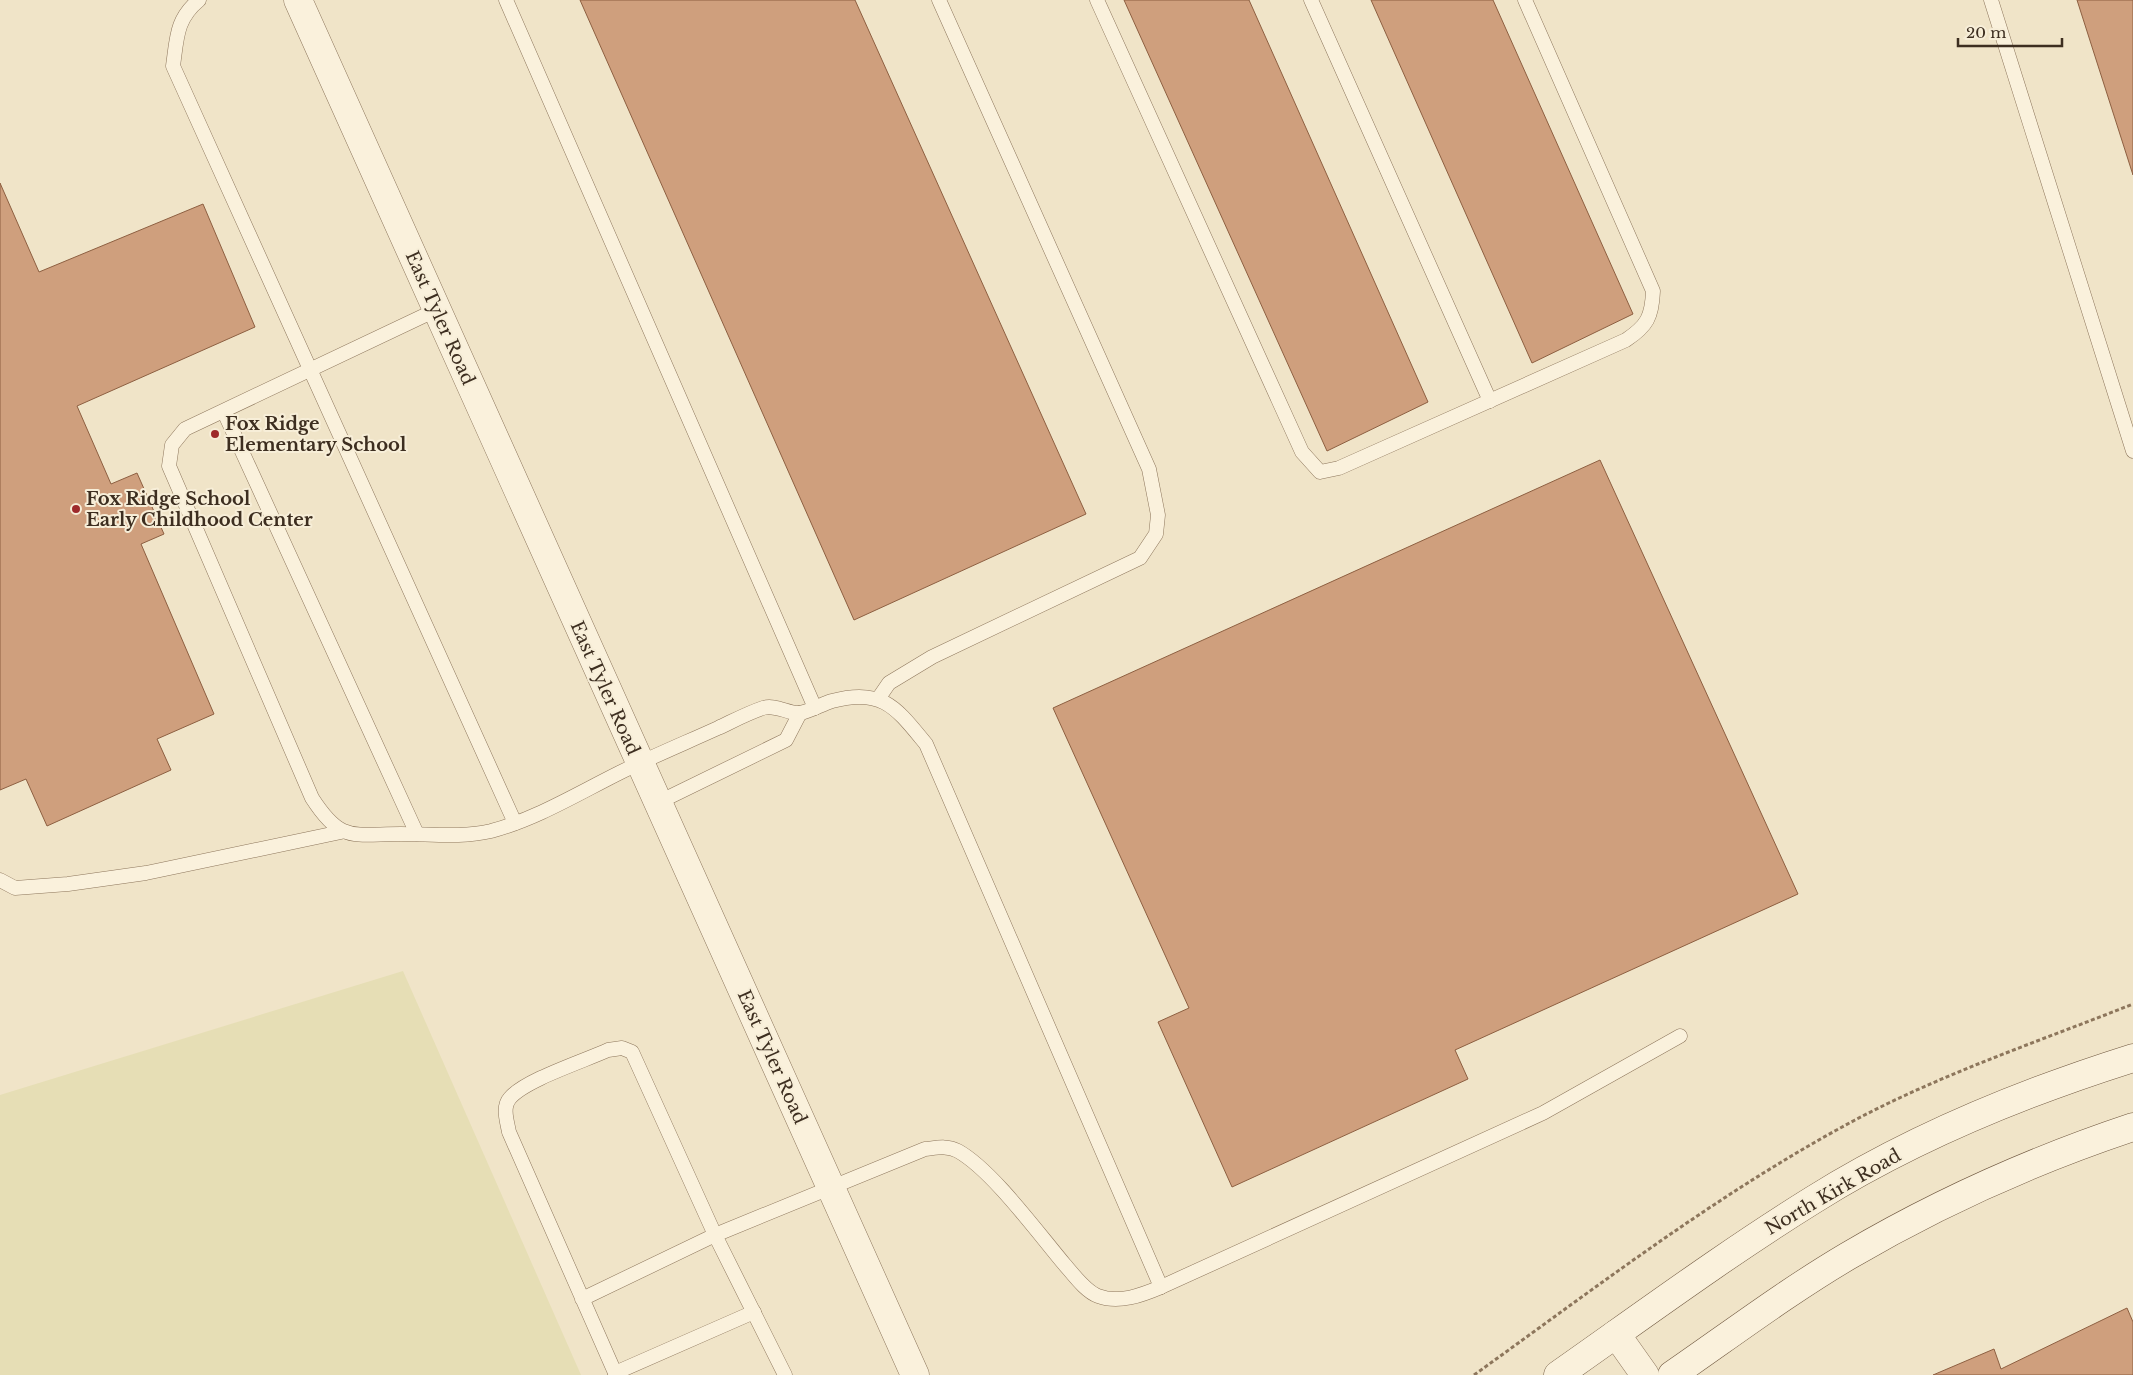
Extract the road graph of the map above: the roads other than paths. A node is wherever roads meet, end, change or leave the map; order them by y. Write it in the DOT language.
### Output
graph roads {
  1 [pos="199,0"];
  2 [pos="298,0"];
  3 [pos="506,0"];
  4 [pos="939,0"];
  5 [pos="1097,0"];
  6 [pos="1311,0"];
  7 [pos="1525,0"];
  8 [pos="1991,0"];
  9 [pos="436,310"];
  10 [pos="309,370"];
  11 [pos="1490,401"];
  12 [pos="224,412"];
  13 [pos="2133,451"];
  14 [pos="878,699"];
  15 [pos="815,708"];
  16 [pos="800,713"];
  17 [pos="639,763"];
  18 [pos="657,803"];
  19 [pos="514,822"];
  20 [pos="341,832"];
  21 [pos="418,834"];
  22 [pos="0,880"];
  23 [pos="1680,1036"];
  24 [pos="2133,1058"];
  25 [pos="2133,1127"];
  26 [pos="831,1188"];
  27 [pos="715,1235"];
  28 [pos="1161,1287"];
  29 [pos="582,1299"];
  30 [pos="754,1312"];
  31 [pos="1616,1334"];
  32 [pos="615,1374"];
  33 [pos="785,1375"];
  34 [pos="915,1375"];
  35 [pos="1558,1375"];
  36 [pos="1645,1375"];
  37 [pos="1672,1375"];
  1 -- 10 [label="lane"];
  2 -- 9 [label="street, East Tyler Road"];
  3 -- 15 [label="lane"];
  4 -- 14 [label="lane"];
  5 -- 11 [label="lane"];
  6 -- 11 [label="lane"];
  7 -- 11 [label="lane"];
  8 -- 13 [label="lane"];
  9 -- 10 [label="lane"];
  9 -- 17 [label="street, East Tyler Road"];
  10 -- 12 [label="lane"];
  10 -- 19 [label="lane"];
  12 -- 20 [label="lane"];
  12 -- 21 [label="lane"];
  14 -- 15 [label="lane"];
  14 -- 28 [label="lane"];
  15 -- 16 [label="lane"];
  16 -- 17 [label="lane"];
  16 -- 18 [label="lane"];
  17 -- 18 [label="street, East Tyler Road"];
  17 -- 19 [label="lane"];
  18 -- 26 [label="street, East Tyler Road"];
  19 -- 21 [label="lane"];
  20 -- 21 [label="lane"];
  20 -- 22 [label="lane"];
  23 -- 28 [label="lane"];
  24 -- 31 [label="street, North Kirk Road"];
  25 -- 37 [label="street"];
  26 -- 27 [label="lane"];
  26 -- 28 [label="lane"];
  26 -- 34 [label="street, East Tyler Road"];
  27 -- 29 [label="lane"];
  27 -- 29 [label="lane"];
  27 -- 30 [label="lane"];
  29 -- 32 [label="lane"];
  30 -- 32 [label="lane"];
  30 -- 33 [label="lane"];
  31 -- 35 [label="street, North Kirk Road"];
  31 -- 36 [label="street"];
}
